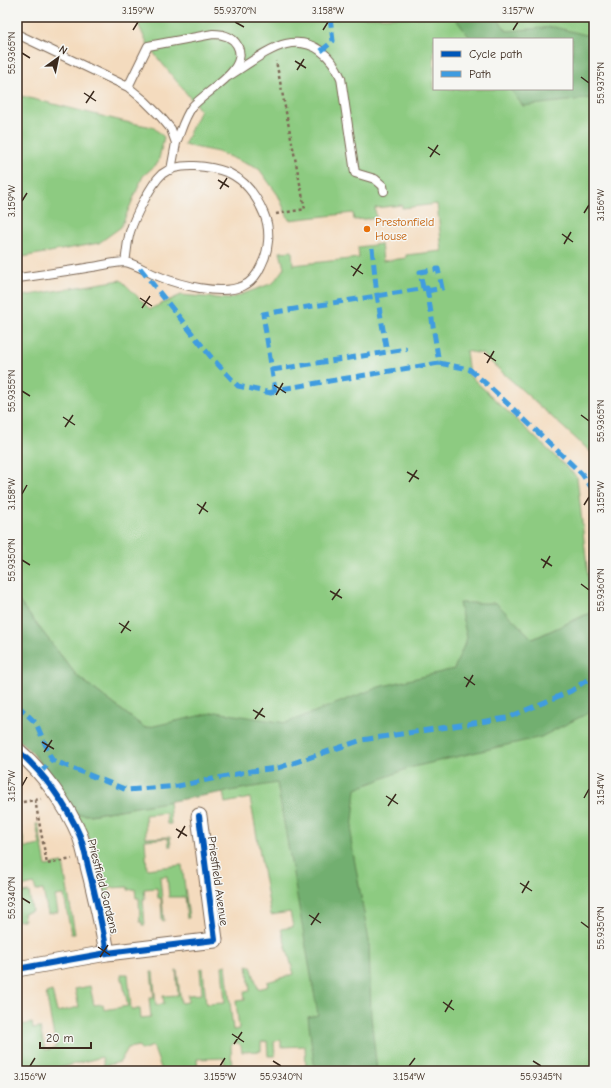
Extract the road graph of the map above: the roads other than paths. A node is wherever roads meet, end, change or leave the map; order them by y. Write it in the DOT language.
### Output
graph roads {
  1 [pos="17,34"];
  2 [pos="227,77"];
  3 [pos="128,87"];
  4 [pos="176,143"];
  5 [pos="171,170"];
  6 [pos="384,191"];
  7 [pos="125,262"];
  8 [pos="17,278"];
  9 [pos="17,750"];
  10 [pos="199,816"];
  11 [pos="107,953"];
  12 [pos="17,969"];
  1 -- 3 [label="lane"];
  2 -- 3 [label="lane"];
  2 -- 4 [label="lane"];
  2 -- 6 [label="lane"];
  3 -- 4 [label="lane"];
  4 -- 5 [label="lane"];
  5 -- 7 [label="lane"];
  5 -- 7 [label="lane"];
  7 -- 8 [label="lane"];
  9 -- 11 [label="street, Priestfield Gardens"];
  10 -- 11 [label="street, Priestfield Avenue"];
  11 -- 12 [label="street, Priestfield Avenue"];
}
